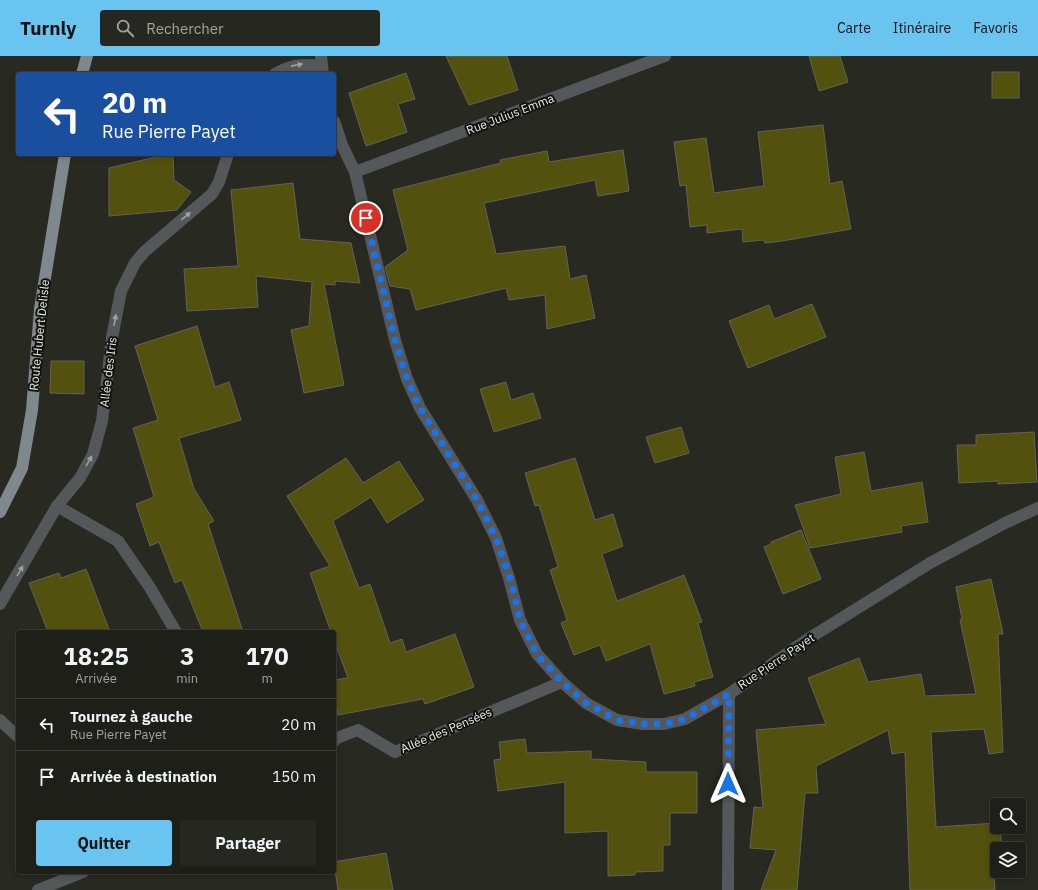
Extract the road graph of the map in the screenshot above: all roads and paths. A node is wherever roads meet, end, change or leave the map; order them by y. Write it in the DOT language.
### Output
graph roads {
  1 [pos="87,56"];
  2 [pos="665,56"];
  3 [pos="322,65"];
  4 [pos="83,72"];
  5 [pos="279,72"];
  6 [pos="336,127"];
  7 [pos="65,156"];
  8 [pos="227,156"];
  9 [pos="355,172"];
  10 [pos="57,506"];
  11 [pos="1038,508"];
  12 [pos="0,512"];
  13 [pos="0,604"];
  14 [pos="175,630"];
  15 [pos="562,682"];
  16 [pos="729,694"];
  17 [pos="0,720"];
  18 [pos="16,736"];
  19 [pos="336,739"];
  20 [pos="78,874"];
  21 [pos="38,890"];
  22 [pos="728,890"];
  1 -- 4 [label="main road"];
  2 -- 9 [label="street, Rue Julius Emma"];
  5 -- 3 [label="street, one-way"];
  6 -- 9 [label="street, Rue Pierre Payet"];
  7 -- 12 [label="main road, Route Hubert Delisle"];
  10 -- 8 [label="street, Allée des Iris, one-way"];
  9 -- 15 [label="street, Rue Pierre Payet"];
  13 -- 10 [label="street, Allée des Iris, one-way"];
  10 -- 14 [label="street"];
  11 -- 16 [label="street, Rue Pierre Payet"];
  15 -- 16 [label="street, Rue Pierre Payet"];
  15 -- 19 [label="street, Allée des Pensées"];
  16 -- 22 [label="street"];
  17 -- 18 [label="street"];
  20 -- 21 [label="street"];
}
